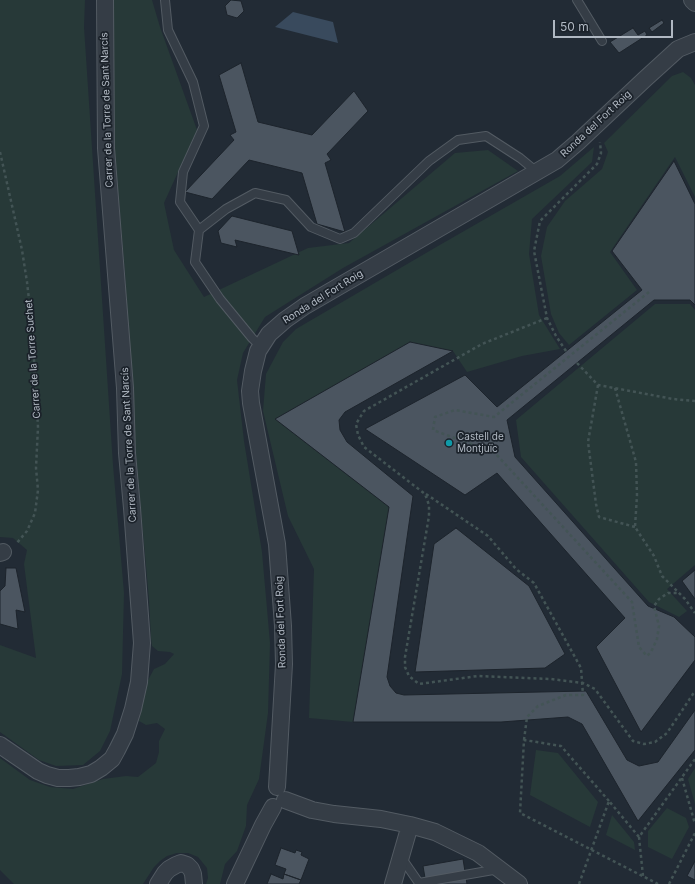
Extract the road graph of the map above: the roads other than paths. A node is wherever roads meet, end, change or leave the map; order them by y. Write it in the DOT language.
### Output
graph roads {
  1 [pos="105,0"];
  2 [pos="165,0"];
  3 [pos="577,0"];
  4 [pos="692,0"];
  5 [pos="695,3"];
  6 [pos="602,41"];
  7 [pos="695,42"];
  8 [pos="537,172"];
  9 [pos="199,230"];
  10 [pos="261,347"];
  11 [pos="0,744"];
  12 [pos="278,798"];
  13 [pos="410,825"];
  14 [pos="401,857"];
  15 [pos="500,869"];
  16 [pos="158,884"];
  17 [pos="194,884"];
  18 [pos="235,884"];
  19 [pos="393,884"];
  20 [pos="519,884"];
  1 -- 11 [label="street, Carrer de la Torre de Sant Narcís"];
  2 -- 9 [label="lane"];
  3 -- 6 [label="lane"];
  4 -- 5 [label="street"];
  7 -- 8 [label="street, Ronda del Fort Roig"];
  8 -- 9 [label="lane"];
  8 -- 10 [label="street, Ronda del Fort Roig"];
  9 -- 10 [label="lane"];
  10 -- 12 [label="street, Ronda del Fort Roig"];
  12 -- 13 [label="street"];
  12 -- 18 [label="street"];
  13 -- 14 [label="street"];
  13 -- 15 [label="street"];
  14 -- 15 [label="lane"];
  14 -- 19 [label="street"];
  15 -- 20 [label="street"];
  16 -- 17 [label="street"];
}
